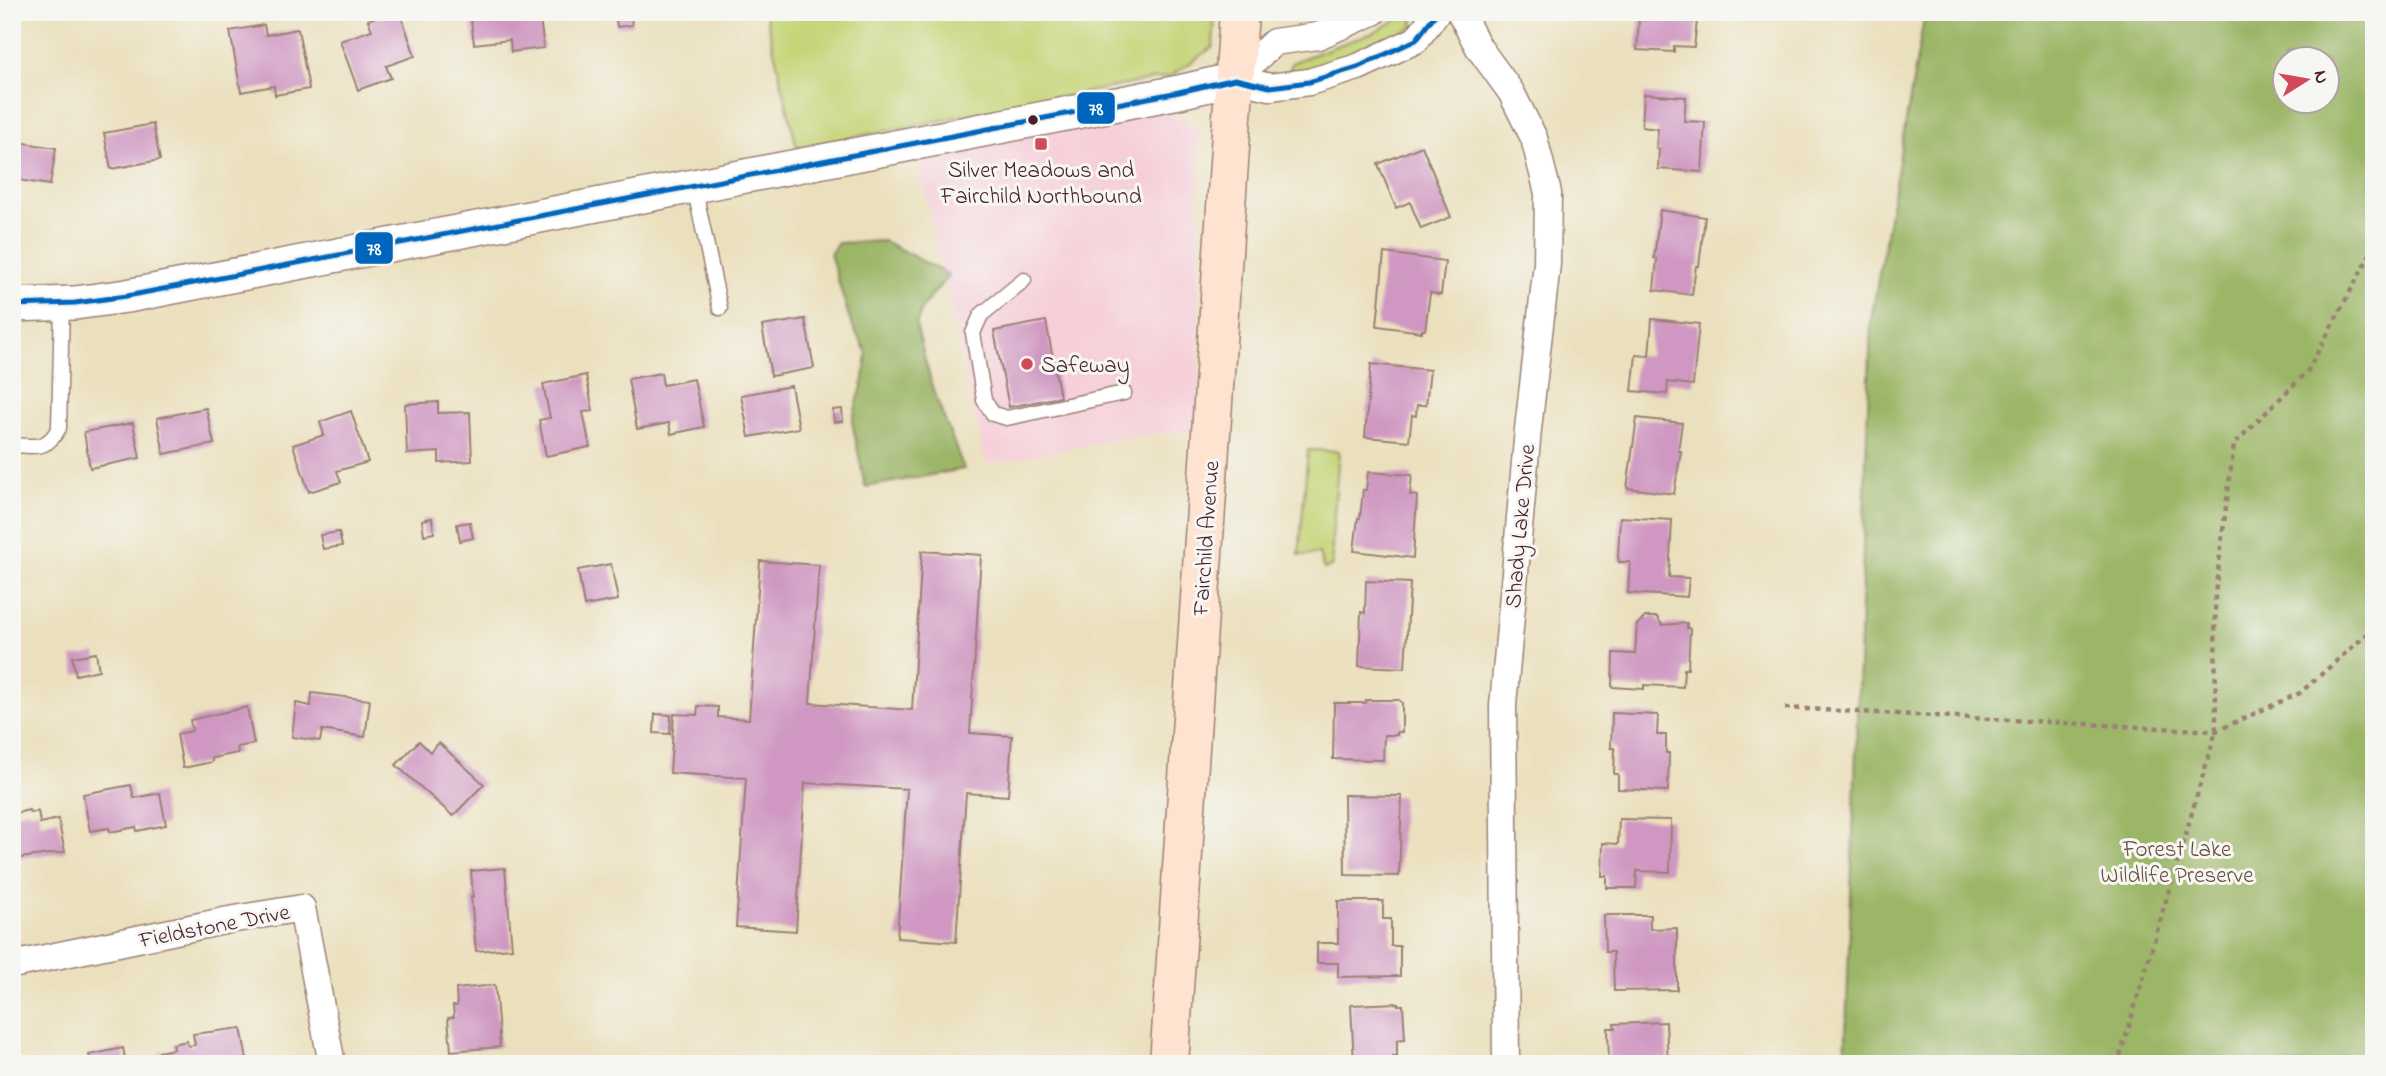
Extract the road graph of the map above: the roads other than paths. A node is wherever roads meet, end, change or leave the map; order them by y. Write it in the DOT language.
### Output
graph roads {
  1 [pos="1239,12"];
  2 [pos="1373,12"];
  3 [pos="1437,12"];
  4 [pos="1460,12"];
  5 [pos="1235,79"];
  6 [pos="694,185"];
  7 [pos="1024,280"];
  8 [pos="62,304"];
  9 [pos="12,305"];
  10 [pos="720,308"];
  11 [pos="1124,393"];
  12 [pos="12,445"];
  13 [pos="12,965"];
  14 [pos="331,1064"];
  15 [pos="1169,1064"];
  16 [pos="1506,1064"];
  1 -- 5 [label="main road, Fairchild Avenue"];
  2 -- 5 [label="street"];
  3 -- 5 [label="street"];
  4 -- 16 [label="street, Shady Lake Drive"];
  5 -- 6 [label="street"];
  5 -- 15 [label="main road, Fairchild Avenue"];
  6 -- 8 [label="street"];
  6 -- 10 [label="lane"];
  7 -- 11 [label="lane"];
  8 -- 9 [label="street"];
  8 -- 12 [label="lane"];
  13 -- 14 [label="street, Fieldstone Drive"];
}
